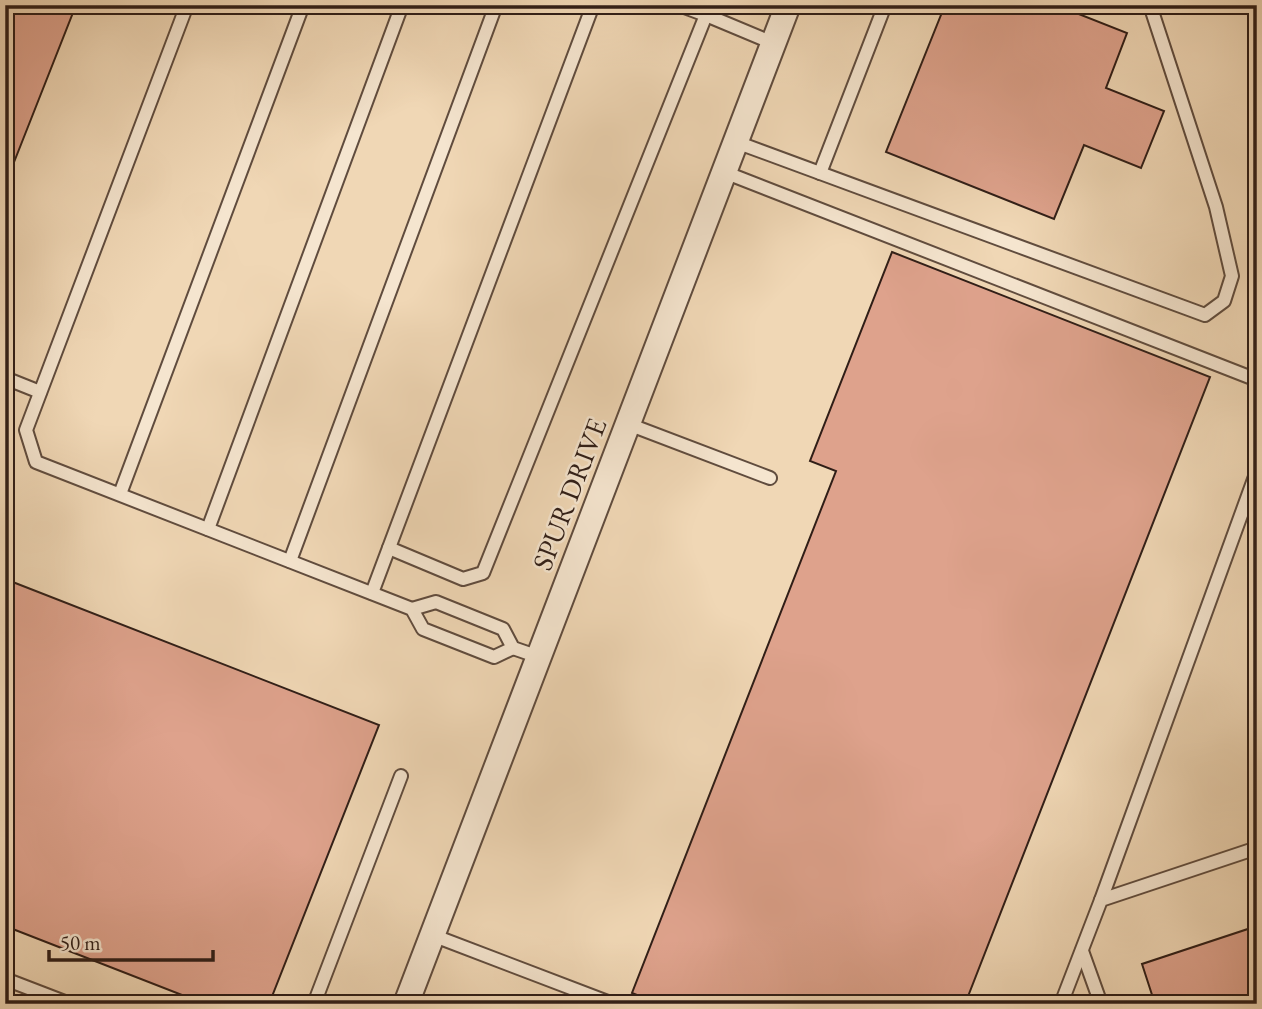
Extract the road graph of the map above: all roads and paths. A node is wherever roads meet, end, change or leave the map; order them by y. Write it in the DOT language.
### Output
graph roads {
  1 [pos="187,5"];
  2 [pos="303,5"];
  3 [pos="402,5"];
  4 [pos="496,5"];
  5 [pos="593,5"];
  6 [pos="679,5"];
  7 [pos="788,5"];
  8 [pos="885,5"];
  9 [pos="1150,5"];
  10 [pos="708,10"];
  11 [pos="773,43"];
  12 [pos="736,142"];
  13 [pos="724,172"];
  14 [pos="820,173"];
  15 [pos="5,378"];
  16 [pos="1257,380"];
  17 [pos="40,392"];
  18 [pos="628,424"];
  19 [pos="1257,471"];
  20 [pos="770,478"];
  21 [pos="120,494"];
  22 [pos="208,529"];
  23 [pos="388,548"];
  24 [pos="290,561"];
  25 [pos="372,593"];
  26 [pos="412,609"];
  27 [pos="513,648"];
  28 [pos="539,657"];
  29 [pos="401,776"];
  30 [pos="1257,848"];
  31 [pos="1101,900"];
  32 [pos="432,935"];
  33 [pos="1082,951"];
  34 [pos="5,979"];
  35 [pos="409,1003"];
  36 [pos="70,1004"];
  37 [pos="314,1004"];
  38 [pos="613,1004"];
  39 [pos="1061,1004"];
  40 [pos="1101,1004"];
  1 -- 17 [label="lane"];
  2 -- 21 [label="lane"];
  3 -- 22 [label="lane"];
  4 -- 24 [label="lane"];
  5 -- 23 [label="lane"];
  6 -- 10 [label="lane"];
  7 -- 11 [label="street, SPUR DRIVE"];
  8 -- 14 [label="lane"];
  9 -- 14 [label="lane"];
  10 -- 11 [label="lane"];
  10 -- 23 [label="lane"];
  11 -- 12 [label="street, SPUR DRIVE"];
  12 -- 13 [label="street, SPUR DRIVE"];
  12 -- 14 [label="lane"];
  13 -- 16 [label="lane"];
  13 -- 18 [label="street, SPUR DRIVE"];
  15 -- 17 [label="lane"];
  17 -- 21 [label="lane"];
  18 -- 20 [label="lane"];
  18 -- 28 [label="street, SPUR DRIVE"];
  19 -- 31 [label="lane"];
  21 -- 22 [label="lane"];
  22 -- 24 [label="lane"];
  23 -- 25 [label="lane"];
  24 -- 25 [label="lane"];
  25 -- 26 [label="lane"];
  26 -- 27 [label="lane"];
  26 -- 27 [label="lane"];
  27 -- 28 [label="lane"];
  28 -- 32 [label="street, SPUR DRIVE"];
  29 -- 37 [label="lane"];
  30 -- 31 [label="lane"];
  31 -- 33 [label="lane"];
  32 -- 35 [label="street, SPUR DRIVE"];
  32 -- 38 [label="lane"];
  33 -- 39 [label="lane"];
  33 -- 40 [label="lane"];
  34 -- 36 [label="lane"];
}
